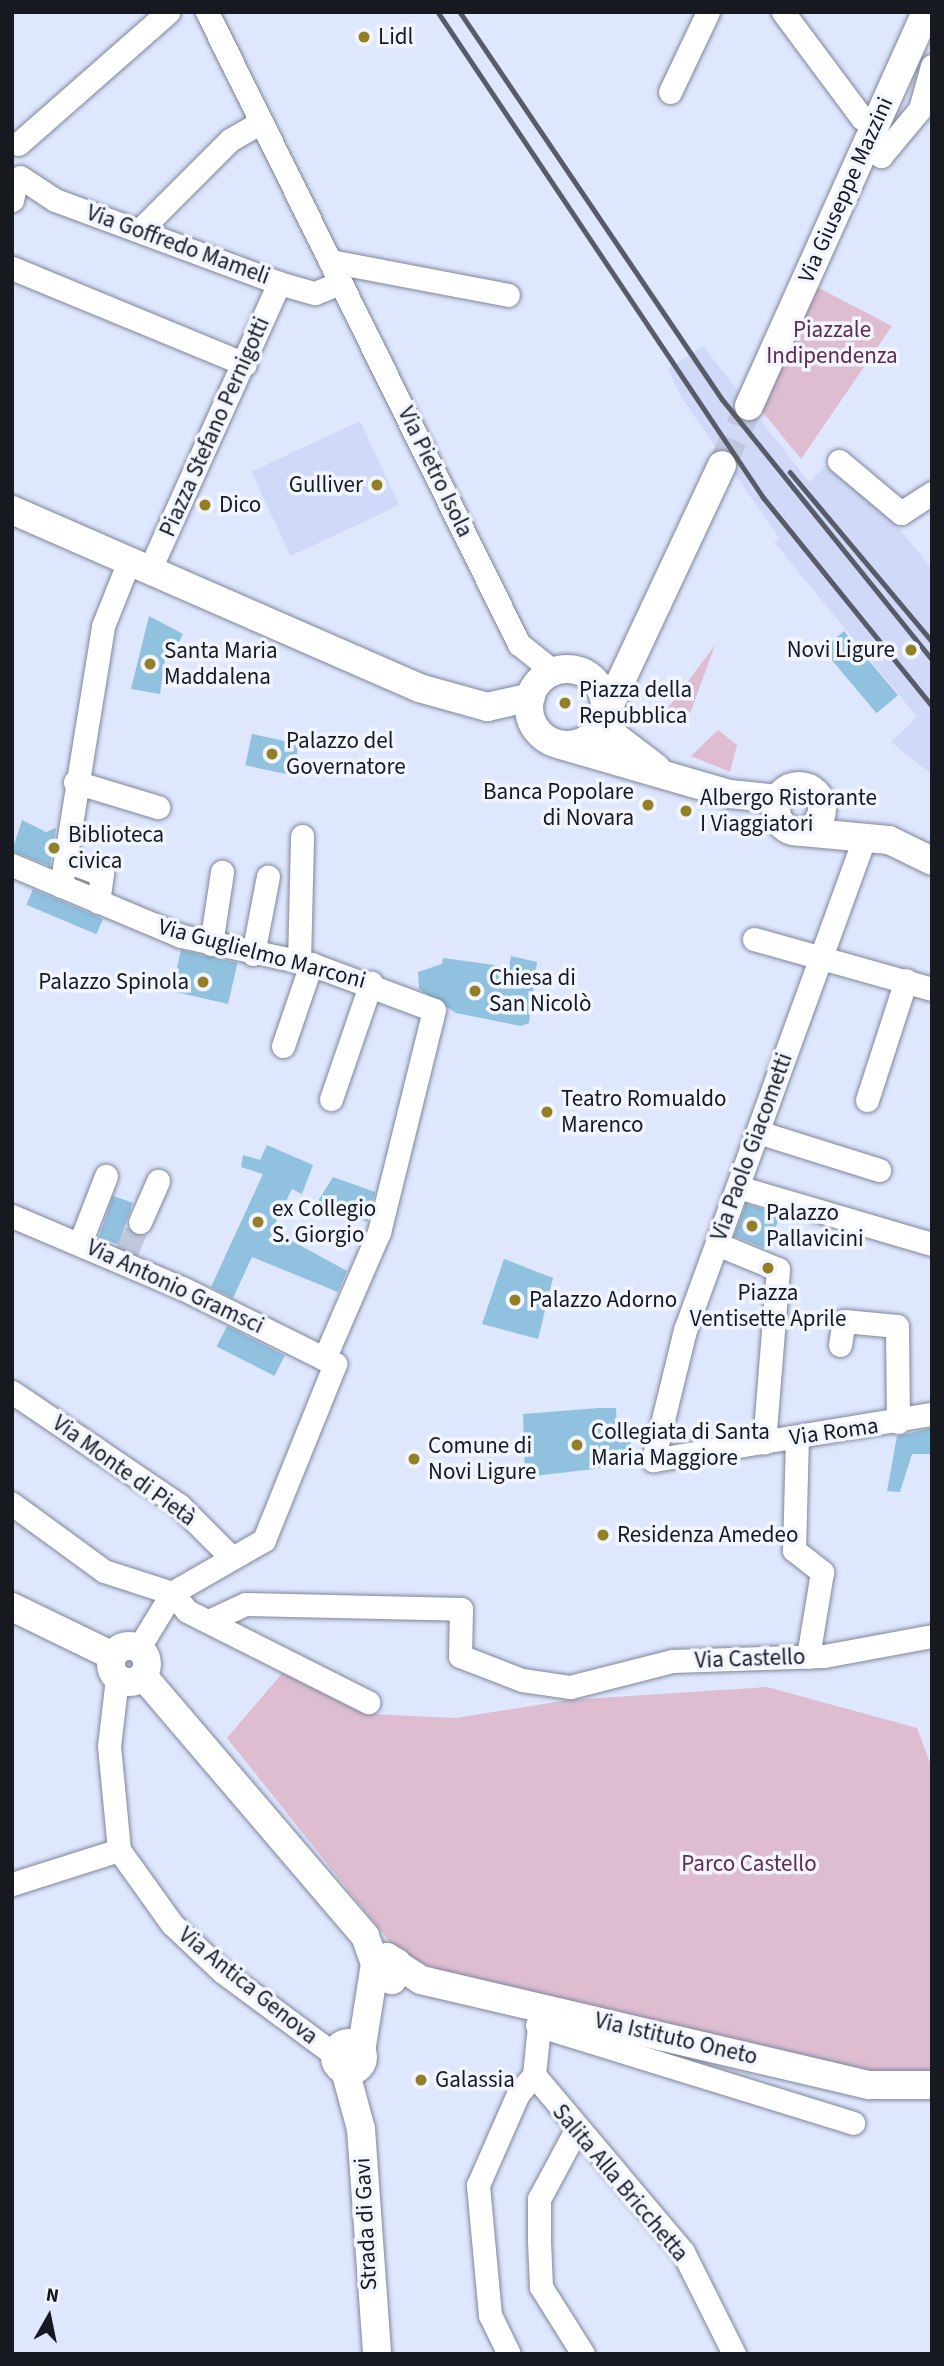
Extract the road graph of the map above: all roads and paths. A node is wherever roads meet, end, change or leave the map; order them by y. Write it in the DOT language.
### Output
graph roads {
  1 [pos="168,12"];
  2 [pos="207,12"];
  3 [pos="783,12"];
  4 [pos="926,12"];
  5 [pos="700,15"];
  6 [pos="932,66"];
  7 [pos="670,92"];
  8 [pos="261,123"];
  9 [pos="874,141"];
  10 [pos="15,142"];
  11 [pos="15,185"];
  12 [pos="140,230"];
  13 [pos="330,261"];
  14 [pos="12,268"];
  15 [pos="279,283"];
  16 [pos="340,283"];
  17 [pos="508,295"];
  18 [pos="245,364"];
  19 [pos="749,406"];
  20 [pos="839,461"];
  21 [pos="722,465"];
  22 [pos="932,493"];
  23 [pos="12,510"];
  24 [pos="139,566"];
  25 [pos="635,655"];
  26 [pos="554,672"];
  27 [pos="592,679"];
  28 [pos="419,688"];
  29 [pos="531,697"];
  30 [pos="602,721"];
  31 [pos="553,742"];
  32 [pos="664,774"];
  33 [pos="75,782"];
  34 [pos="158,807"];
  35 [pos="822,808"];
  36 [pos="787,817"];
  37 [pos="302,836"];
  38 [pos="864,839"];
  39 [pos="66,861"];
  40 [pos="932,861"];
  41 [pos="12,865"];
  42 [pos="222,872"];
  43 [pos="268,876"];
  44 [pos="61,886"];
  45 [pos="98,902"];
  46 [pos="754,939"];
  47 [pos="211,944"];
  48 [pos="253,954"];
  49 [pos="819,955"];
  50 [pos="305,963"];
  51 [pos="906,980"];
  52 [pos="372,983"];
  53 [pos="932,989"];
  54 [pos="283,1046"];
  55 [pos="331,1099"];
  56 [pos="867,1100"];
  57 [pos="758,1132"];
  58 [pos="879,1170"];
  59 [pos="106,1176"];
  60 [pos="158,1181"];
  61 [pos="738,1187"];
  62 [pos="12,1216"];
  63 [pos="140,1222"];
  64 [pos="80,1243"];
  65 [pos="717,1244"];
  66 [pos="932,1244"];
  67 [pos="840,1345"];
  68 [pos="330,1361"];
  69 [pos="12,1392"];
  70 [pos="932,1414"];
  71 [pos="898,1422"];
  72 [pos="797,1437"];
  73 [pos="764,1442"];
  74 [pos="653,1460"];
  75 [pos="12,1504"];
  76 [pos="231,1556"];
  77 [pos="172,1593"];
  78 [pos="12,1607"];
  79 [pos="211,1620"];
  80 [pos="932,1636"];
  81 [pos="808,1657"];
  82 [pos="128,1665"];
  83 [pos="368,1702"];
  84 [pos="118,1850"];
  85 [pos="12,1884"];
  86 [pos="390,1975"];
  87 [pos="539,2016"];
  88 [pos="353,2059"];
  89 [pos="534,2075"];
  90 [pos="932,2085"];
  91 [pos="853,2123"];
  92 [pos="576,2130"];
  93 [pos="377,2354"];
  94 [pos="509,2354"];
  95 [pos="583,2354"];
  96 [pos="734,2354"];
  1 -- 10 [label="street"];
  2 -- 8 [label="street, Via Pietro Isola"];
  3 -- 9 [label="street"];
  4 -- 9 [label="main road, Via Giuseppe Mazzini"];
  5 -- 7 [label="street"];
  6 -- 9 [label="street"];
  8 -- 12 [label="street"];
  8 -- 13 [label="street, Via Pietro Isola"];
  9 -- 19 [label="main road, Via Giuseppe Mazzini"];
  10 -- 11 [label="street"];
  11 -- 12 [label="street, Via Goffredo Mameli"];
  12 -- 15 [label="street, Via Goffredo Mameli"];
  13 -- 16 [label="street, Via Pietro Isola"];
  13 -- 17 [label="street"];
  14 -- 18 [label="street"];
  15 -- 16 [label="street, Via Goffredo Mameli"];
  15 -- 18 [label="street, Piazza Stefano Pernigotti"];
  16 -- 26 [label="street, Via Pietro Isola"];
  18 -- 24 [label="street, Piazza Stefano Pernigotti"];
  20 -- 22 [label="street"];
  21 -- 25 [label="main road"];
  23 -- 24 [label="main road"];
  24 -- 28 [label="main road"];
  24 -- 33 [label="street, Piazza Stefano Pernigotti"];
  25 -- 27 [label="main road"];
  25 -- 30 [label="main road"];
  26 -- 27 [label="main road"];
  26 -- 29 [label="main road"];
  27 -- 30 [label="main road"];
  28 -- 29 [label="main road"];
  28 -- 31 [label="main road"];
  29 -- 31 [label="main road"];
  30 -- 31 [label="main road"];
  30 -- 32 [label="main road"];
  31 -- 32 [label="main road"];
  32 -- 36 [label="main road"];
  33 -- 34 [label="street"];
  33 -- 39 [label="street, Piazza Stefano Pernigotti"];
  35 -- 36 [label="main road"];
  35 -- 36 [label="main road"];
  35 -- 38 [label="main road"];
  36 -- 38 [label="main road"];
  37 -- 50 [label="street"];
  38 -- 40 [label="main road"];
  38 -- 49 [label="street, Via Paolo Giacometti"];
  39 -- 44 [label="street, Piazza Stefano Pernigotti"];
  39 -- 45 [label="street"];
  41 -- 44 [label="street, Via Guglielmo Marconi"];
  42 -- 47 [label="street"];
  43 -- 48 [label="street"];
  44 -- 45 [label="street, Via Guglielmo Marconi"];
  45 -- 47 [label="street, Via Guglielmo Marconi"];
  46 -- 49 [label="street"];
  47 -- 48 [label="street, Via Guglielmo Marconi"];
  48 -- 50 [label="street, Via Guglielmo Marconi"];
  49 -- 51 [label="street"];
  49 -- 57 [label="street, Via Paolo Giacometti"];
  50 -- 52 [label="street, Via Guglielmo Marconi"];
  50 -- 54 [label="street"];
  51 -- 53 [label="street"];
  51 -- 56 [label="street"];
  52 -- 55 [label="street"];
  52 -- 68 [label="street, Via Guglielmo Marconi"];
  57 -- 58 [label="street"];
  57 -- 61 [label="street, Via Paolo Giacometti"];
  59 -- 64 [label="street"];
  60 -- 63 [label="street"];
  61 -- 65 [label="street, Via Paolo Giacometti"];
  61 -- 66 [label="street"];
  62 -- 64 [label="street, Via Antonio Gramsci"];
  64 -- 68 [label="street, Via Antonio Gramsci"];
  65 -- 73 [label="street"];
  65 -- 74 [label="street, Via Paolo Giacometti"];
  67 -- 71 [label="street"];
  68 -- 76 [label="street"];
  69 -- 76 [label="street, Via Monte di Pietà"];
  70 -- 71 [label="street, Via Roma"];
  71 -- 72 [label="street, Via Roma"];
  72 -- 73 [label="street, Via Roma"];
  72 -- 81 [label="street"];
  73 -- 74 [label="street, Via Roma"];
  75 -- 77 [label="street"];
  76 -- 77 [label="street"];
  77 -- 79 [label="street"];
  77 -- 82 [label="street"];
  78 -- 82 [label="main road"];
  79 -- 81 [label="street, Via Castello"];
  79 -- 83 [label="street"];
  80 -- 81 [label="street, Via Castello"];
  82 -- 84 [label="street"];
  82 -- 86 [label="main road"];
  84 -- 85 [label="street"];
  84 -- 88 [label="street, Via Antica Genova"];
  86 -- 87 [label="main road, Via Istituto Oneto"];
  86 -- 88 [label="main road"];
  87 -- 89 [label="street"];
  87 -- 90 [label="main road, Via Istituto Oneto"];
  87 -- 91 [label="street"];
  88 -- 93 [label="main road, Strada di Gavi"];
  89 -- 92 [label="street, Salita Alla Bricchetta"];
  89 -- 94 [label="street"];
  92 -- 95 [label="street"];
  92 -- 96 [label="street, Salita Alla Bricchetta"];
}
